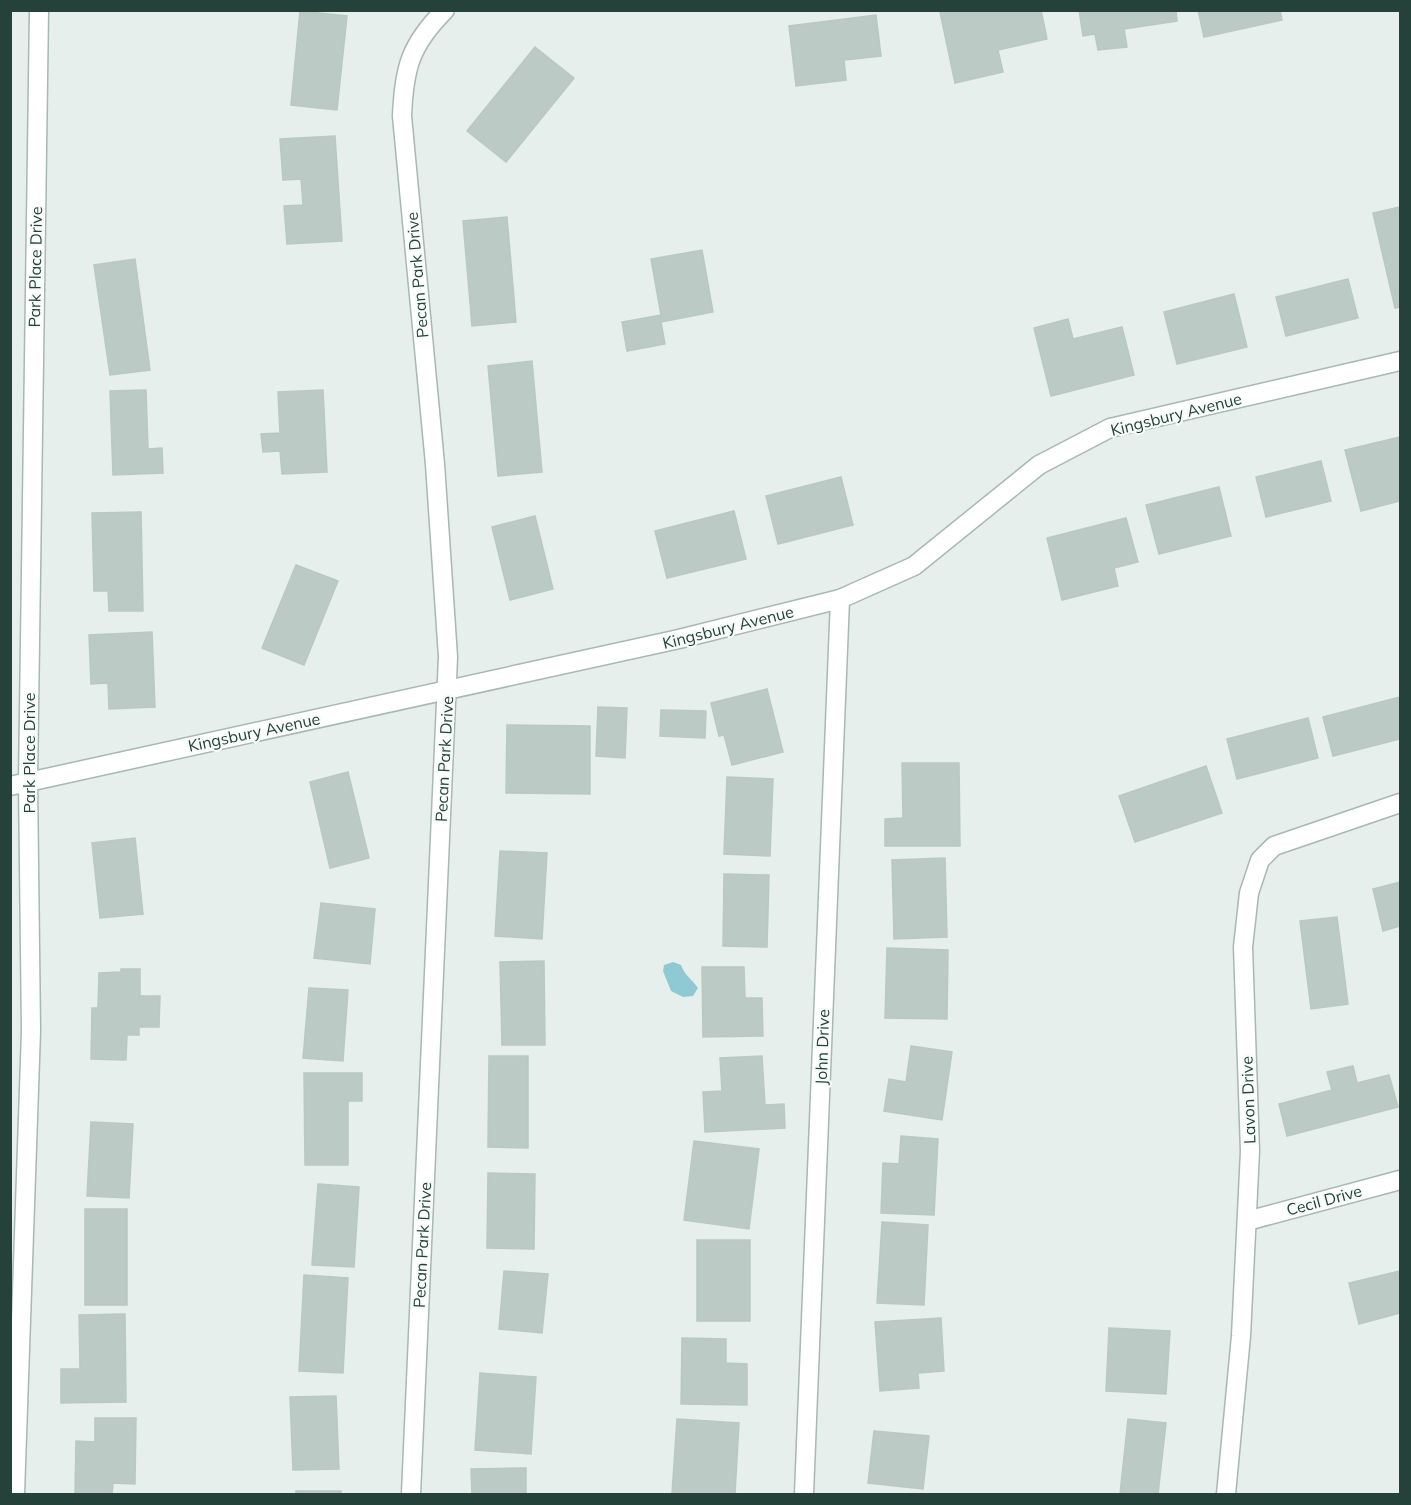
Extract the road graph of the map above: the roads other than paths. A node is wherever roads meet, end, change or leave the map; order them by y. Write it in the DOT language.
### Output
graph roads {
  1 [pos="39,10"];
  2 [pos="445,10"];
  3 [pos="1401,361"];
  4 [pos="840,599"];
  5 [pos="447,690"];
  6 [pos="19,784"];
  7 [pos="1401,804"];
  8 [pos="1401,1180"];
  9 [pos="1247,1221"];
  10 [pos="15,1494"];
  11 [pos="411,1494"];
  12 [pos="804,1494"];
  13 [pos="1226,1494"];
  1 -- 6 [label="street, Park Place Drive"];
  2 -- 5 [label="street, Pecan Park Drive"];
  3 -- 4 [label="street, Kingsbury Avenue"];
  4 -- 5 [label="street, Kingsbury Avenue"];
  4 -- 12 [label="street, John Drive"];
  5 -- 6 [label="street, Kingsbury Avenue"];
  5 -- 11 [label="street, Pecan Park Drive"];
  6 -- 10 [label="street, Park Place Drive"];
  7 -- 9 [label="street, Lavon Drive"];
  8 -- 9 [label="street, Cecil Drive"];
  9 -- 13 [label="street, Lavon Drive"];
}
